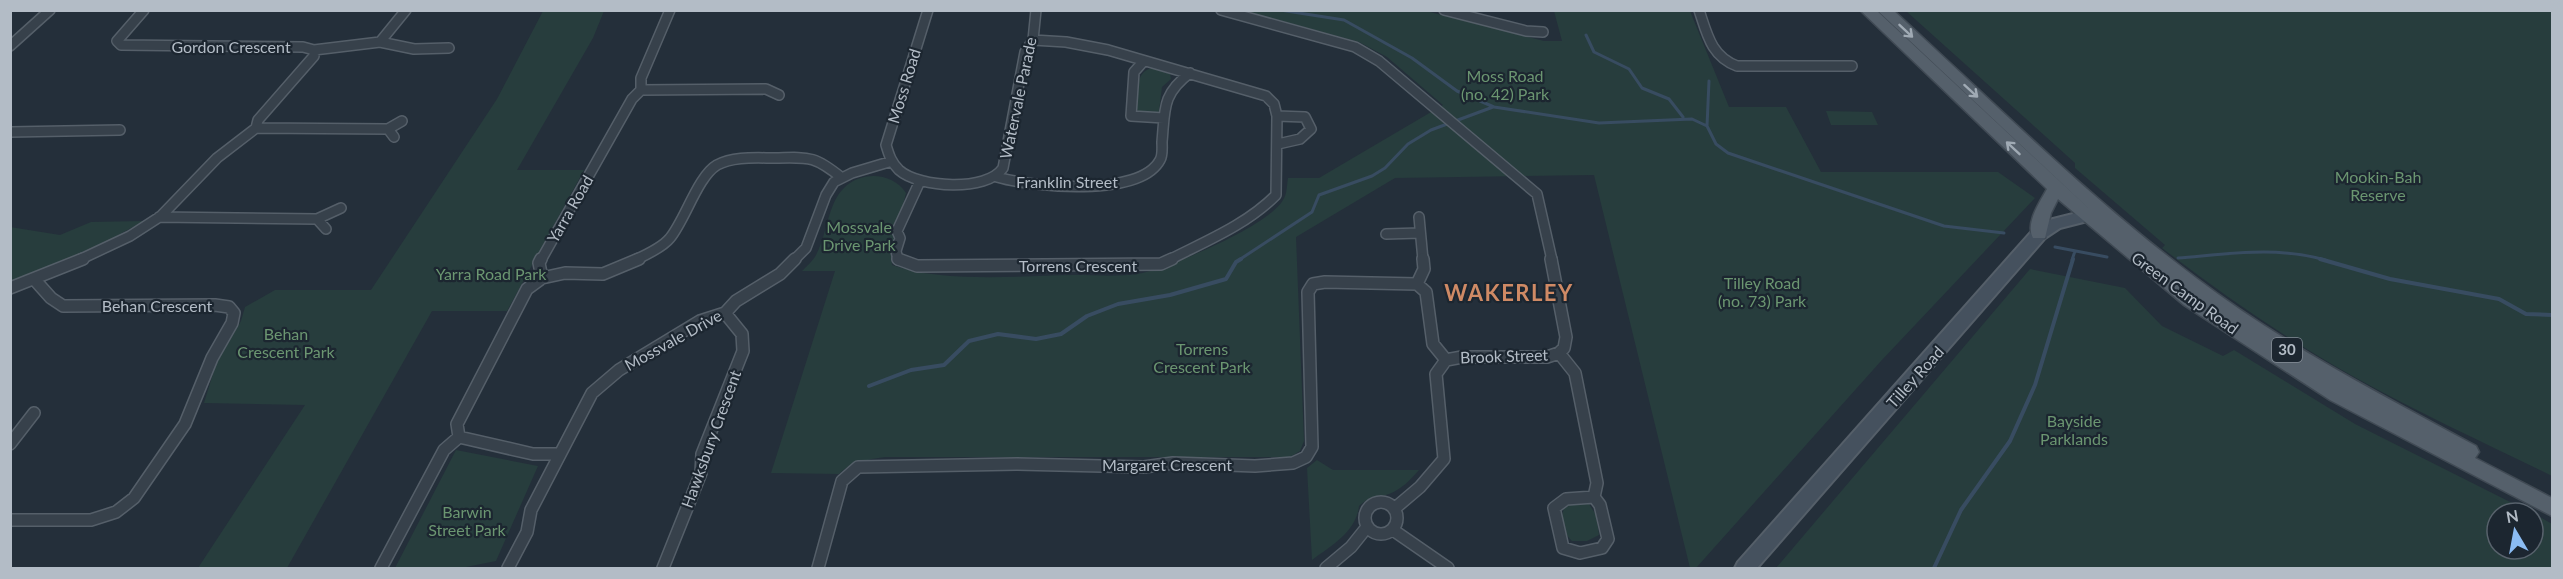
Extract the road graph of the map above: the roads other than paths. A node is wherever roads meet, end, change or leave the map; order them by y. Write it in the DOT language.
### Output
graph roads {
  1 [pos="50,10"];
  2 [pos="144,10"];
  3 [pos="406,10"];
  4 [pos="928,10"];
  5 [pos="1036,10"];
  6 [pos="1221,10"];
  7 [pos="1444,10"];
  8 [pos="1699,10"];
  9 [pos="1867,10"];
  10 [pos="1884,10"];
  11 [pos="669,12"];
  12 [pos="1543,32"];
  13 [pos="1033,40"];
  14 [pos="380,42"];
  15 [pos="10,46"];
  16 [pos="449,48"];
  17 [pos="314,50"];
  18 [pos="1143,63"];
  19 [pos="1852,66"];
  20 [pos="1190,73"];
  21 [pos="641,90"];
  22 [pos="779,95"];
  23 [pos="1277,116"];
  24 [pos="1164,118"];
  25 [pos="402,121"];
  26 [pos="256,128"];
  27 [pos="120,130"];
  28 [pos="10,132"];
  29 [pos="1278,144"];
  30 [pos="889,162"];
  31 [pos="997,177"];
  32 [pos="842,178"];
  33 [pos="920,181"];
  34 [pos="2056,188"];
  35 [pos="341,208"];
  36 [pos="2095,214"];
  37 [pos="159,217"];
  38 [pos="1419,217"];
  39 [pos="317,219"];
  40 [pos="326,229"];
  41 [pos="1420,233"];
  42 [pos="1386,234"];
  43 [pos="2039,234"];
  44 [pos="542,278"];
  45 [pos="34,279"];
  46 [pos="1417,284"];
  47 [pos="10,288"];
  48 [pos="725,313"];
  49 [pos="1559,353"];
  50 [pos="1446,360"];
  51 [pos="34,412"];
  52 [pos="459,437"];
  53 [pos="10,444"];
  54 [pos="560,454"];
  55 [pos="2553,494"];
  56 [pos="1594,497"];
  57 [pos="2553,508"];
  58 [pos="1394,509"];
  59 [pos="10,520"];
  60 [pos="1367,527"];
  61 [pos="1393,530"];
  62 [pos="381,568"];
  63 [pos="508,568"];
  64 [pos="663,568"];
  65 [pos="819,568"];
  66 [pos="1326,568"];
  67 [pos="1448,568"];
  68 [pos="1745,568"];
  1 -- 15 [label="street"];
  2 -- 17 [label="street, Gordon Crescent"];
  3 -- 14 [label="street"];
  4 -- 30 [label="street, Moss Road"];
  5 -- 13 [label="street, Watervale Parade"];
  6 -- 49 [label="street"];
  7 -- 12 [label="street"];
  8 -- 19 [label="street"];
  34 -- 9 [label="main road, Green Camp Road / 30, one-way"];
  10 -- 36 [label="main road, Green Camp Road / 30, one-way"];
  11 -- 21 [label="street, Yarra Road"];
  13 -- 18 [label="street"];
  13 -- 31 [label="street, Watervale Parade"];
  14 -- 16 [label="street"];
  14 -- 17 [label="street"];
  17 -- 26 [label="street, Gordon Crescent"];
  18 -- 20 [label="street"];
  18 -- 24 [label="street"];
  20 -- 23 [label="street"];
  20 -- 24 [label="street, Franklin Street"];
  21 -- 22 [label="street"];
  21 -- 44 [label="street, Yarra Road"];
  23 -- 29 [label="street, Torrens Crescent"];
  23 -- 29 [label="street"];
  24 -- 31 [label="street, Franklin Street"];
  25 -- 26 [label="street"];
  26 -- 37 [label="street, Gordon Crescent"];
  27 -- 28 [label="street"];
  29 -- 33 [label="street, Torrens Crescent"];
  30 -- 32 [label="street"];
  30 -- 33 [label="street, Watervale Parade"];
  31 -- 33 [label="street, Watervale Parade"];
  32 -- 44 [label="street"];
  32 -- 48 [label="street, Mossvale Drive"];
  34 -- 36 [label="main road, Green Camp Road / 30"];
  34 -- 43 [label="main road"];
  35 -- 39 [label="street"];
  36 -- 43 [label="main road, Tilley Road"];
  36 -- 55 [label="main road, Green Camp Road / 30"];
  36 -- 57 [label="main road, Green Camp Road / 30"];
  37 -- 39 [label="street"];
  37 -- 45 [label="street, Gordon Crescent"];
  38 -- 41 [label="street"];
  39 -- 40 [label="street"];
  41 -- 42 [label="street"];
  41 -- 46 [label="street"];
  43 -- 68 [label="main road, Tilley Road"];
  44 -- 52 [label="street"];
  45 -- 47 [label="street, Gordon Crescent"];
  45 -- 59 [label="street, Behan Crescent"];
  46 -- 50 [label="street"];
  46 -- 65 [label="street, Margaret Crescent"];
  48 -- 54 [label="street, Mossvale Drive"];
  48 -- 64 [label="street, Hawksbury Crescent"];
  49 -- 50 [label="street, Brook Street"];
  49 -- 56 [label="street"];
  50 -- 58 [label="street, Brook Street"];
  51 -- 53 [label="street"];
  52 -- 54 [label="street"];
  52 -- 62 [label="street"];
  54 -- 63 [label="street, Mossvale Drive"];
  56 -- 56 [label="street"];
  58 -- 60 [label="street"];
  58 -- 61 [label="street"];
  60 -- 61 [label="street"];
  60 -- 66 [label="street"];
  61 -- 67 [label="street"];
}
